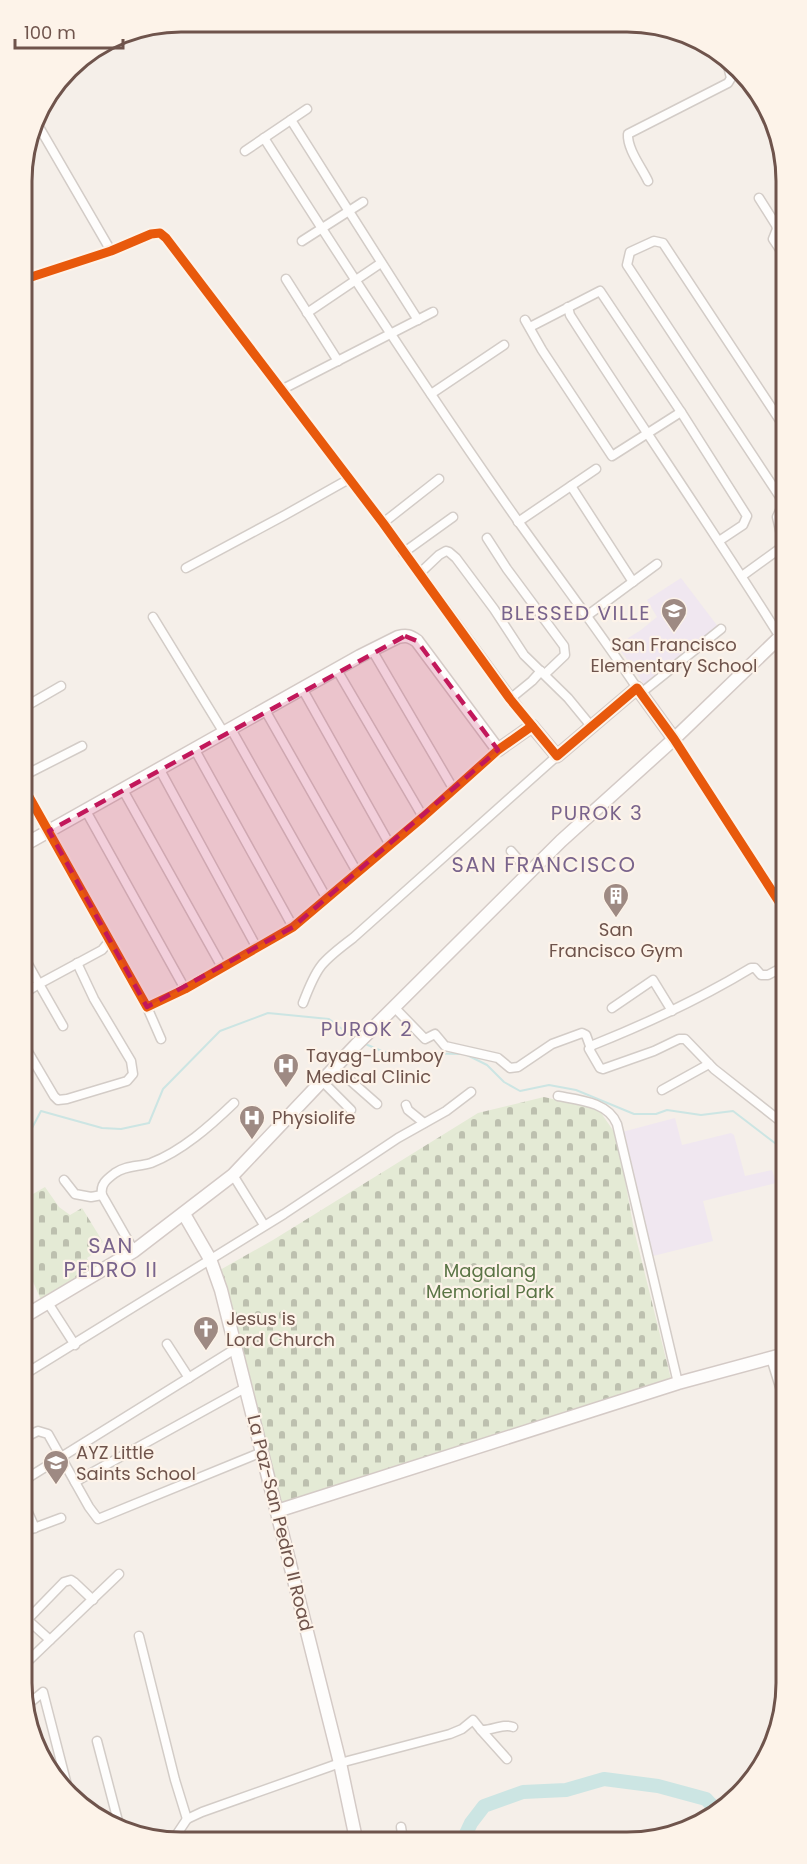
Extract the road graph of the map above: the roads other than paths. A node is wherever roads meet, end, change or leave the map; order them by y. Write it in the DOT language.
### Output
graph roads {
  1 [pos="730,73"];
  2 [pos="307,109"];
  3 [pos="291,120"];
  4 [pos="41,130"];
  5 [pos="264,138"];
  6 [pos="245,151"];
  7 [pos="648,181"];
  8 [pos="759,198"];
  9 [pos="363,202"];
  10 [pos="349,212"];
  11 [pos="776,225"];
  12 [pos="321,229"];
  13 [pos="302,241"];
  14 [pos="111,251"];
  15 [pos="381,263"];
  16 [pos="32,277"];
  17 [pos="286,279"];
  18 [pos="355,281"];
  19 [pos="568,307"];
  20 [pos="433,312"];
  21 [pos="307,313"];
  22 [pos="418,320"];
  23 [pos="391,334"];
  24 [pos="504,345"];
  25 [pos="338,361"];
  26 [pos="281,390"];
  27 [pos="431,394"];
  28 [pos="681,412"];
  29 [pos="776,414"];
  30 [pos="646,434"];
  31 [pos="596,469"];
  32 [pos="349,479"];
  33 [pos="439,479"];
  34 [pos="571,486"];
  35 [pos="776,491"];
  36 [pos="453,517"];
  37 [pos="518,522"];
  38 [pos="383,523"];
  39 [pos="487,538"];
  40 [pos="719,541"];
  41 [pos="776,552"];
  42 [pos="403,553"];
  43 [pos="657,564"];
  44 [pos="186,568"];
  45 [pos="419,574"];
  46 [pos="742,576"];
  47 [pos="633,582"];
  48 [pos="588,615"];
  49 [pos="153,617"];
  50 [pos="776,628"];
  51 [pos="721,629"];
  52 [pos="776,641"];
  53 [pos="372,650"];
  54 [pos="337,670"];
  55 [pos="543,673"];
  56 [pos="61,686"];
  57 [pos="303,690"];
  58 [pos="639,690"];
  59 [pos="510,699"];
  60 [pos="32,703"];
  61 [pos="265,710"];
  62 [pos="532,726"];
  63 [pos="591,726"];
  64 [pos="228,731"];
  65 [pos="674,739"];
  66 [pos="82,746"];
  67 [pos="195,750"];
  68 [pos="498,750"];
  69 [pos="557,756"];
  70 [pos="160,770"];
  71 [pos="32,771"];
  72 [pos="123,790"];
  73 [pos="454,790"];
  74 [pos="32,802"];
  75 [pos="86,811"];
  76 [pos="423,817"];
  77 [pos="49,831"];
  78 [pos="32,841"];
  79 [pos="390,845"];
  80 [pos="511,851"];
  81 [pos="529,872"];
  82 [pos="357,873"];
  83 [pos="776,896"];
  84 [pos="327,899"];
  85 [pos="293,927"];
  86 [pos="109,939"];
  87 [pos="257,948"];
  88 [pos="77,963"];
  89 [pos="222,968"];
  90 [pos="32,971"];
  91 [pos="775,971"];
  92 [pos="39,984"];
  93 [pos="32,988"];
  94 [pos="184,989"];
  95 [pos="303,1003"];
  96 [pos="147,1007"];
  97 [pos="394,1007"];
  98 [pos="612,1008"];
  99 [pos="672,1011"];
  100 [pos="63,1026"];
  101 [pos="161,1039"];
  102 [pos="590,1046"];
  103 [pos="32,1058"];
  104 [pos="709,1064"];
  105 [pos="335,1067"];
  106 [pos="322,1081"];
  107 [pos="662,1090"];
  108 [pos="471,1092"];
  109 [pos="558,1096"];
  110 [pos="234,1103"];
  111 [pos="377,1104"];
  112 [pos="406,1105"];
  113 [pos="351,1110"];
  114 [pos="775,1117"];
  115 [pos="424,1123"];
  116 [pos="233,1175"];
  117 [pos="64,1180"];
  118 [pos="102,1195"];
  119 [pos="184,1214"];
  120 [pos="264,1225"];
  121 [pos="134,1251"];
  122 [pos="210,1259"];
  123 [pos="48,1303"];
  124 [pos="32,1312"];
  125 [pos="167,1344"];
  126 [pos="75,1345"];
  127 [pos="235,1350"];
  128 [pos="775,1357"];
  129 [pos="771,1358"];
  130 [pos="32,1370"];
  131 [pos="775,1372"];
  132 [pos="189,1378"];
  133 [pos="678,1383"];
  134 [pos="245,1388"];
  135 [pos="32,1432"];
  136 [pos="262,1452"];
  137 [pos="60,1456"];
  138 [pos="32,1475"];
  139 [pos="75,1482"];
  140 [pos="277,1510"];
  141 [pos="60,1518"];
  142 [pos="32,1521"];
  143 [pos="35,1528"];
  144 [pos="32,1529"];
  145 [pos="119,1574"];
  146 [pos="93,1600"];
  147 [pos="32,1615"];
  148 [pos="32,1624"];
  149 [pos="139,1636"];
  150 [pos="50,1640"];
  151 [pos="32,1657"];
  152 [pos="33,1700"];
  153 [pos="513,1727"];
  154 [pos="481,1730"];
  155 [pos="97,1741"];
  156 [pos="507,1759"];
  157 [pos="340,1763"];
  158 [pos="65,1777"];
  159 [pos="117,1818"];
  160 [pos="187,1819"];
  161 [pos="401,1827"];
  162 [pos="178,1832"];
  163 [pos="355,1832"];
  164 [pos="402,1832"];
  1 -- 7 [label="street"];
  2 -- 3 [label="street"];
  3 -- 5 [label="street"];
  3 -- 10 [label="street"];
  4 -- 14 [label="street"];
  5 -- 6 [label="street"];
  5 -- 12 [label="street"];
  8 -- 11 [label="street"];
  9 -- 10 [label="street"];
  10 -- 12 [label="street"];
  10 -- 15 [label="street"];
  12 -- 13 [label="street"];
  12 -- 18 [label="street"];
  14 -- 16 [label="street"];
  14 -- 26 [label="street"];
  15 -- 18 [label="street"];
  15 -- 22 [label="street"];
  17 -- 21 [label="street"];
  18 -- 21 [label="street"];
  18 -- 23 [label="street"];
  19 -- 28 [label="street"];
  19 -- 30 [label="street"];
  19 -- 30 [label="street"];
  20 -- 22 [label="street"];
  21 -- 25 [label="street"];
  22 -- 23 [label="street"];
  23 -- 25 [label="street"];
  23 -- 27 [label="street"];
  24 -- 27 [label="street"];
  25 -- 26 [label="street"];
  26 -- 32 [label="street"];
  27 -- 37 [label="street"];
  28 -- 30 [label="street"];
  28 -- 40 [label="street"];
  29 -- 35 [label="street"];
  30 -- 40 [label="street"];
  31 -- 34 [label="street"];
  32 -- 38 [label="street"];
  32 -- 44 [label="street"];
  33 -- 38 [label="street"];
  34 -- 37 [label="street"];
  34 -- 47 [label="street"];
  36 -- 42 [label="street"];
  37 -- 48 [label="street"];
  38 -- 42 [label="street"];
  39 -- 55 [label="street"];
  40 -- 46 [label="street"];
  41 -- 46 [label="street"];
  42 -- 45 [label="street"];
  43 -- 47 [label="street"];
  45 -- 55 [label="street"];
  45 -- 59 [label="street"];
  46 -- 50 [label="street"];
  47 -- 48 [label="street"];
  48 -- 58 [label="street"];
  49 -- 64 [label="street"];
  51 -- 58 [label="street"];
  52 -- 65 [label="street"];
  53 -- 54 [label="street"];
  53 -- 68 [label="street"];
  53 -- 73 [label="street"];
  54 -- 57 [label="street"];
  54 -- 76 [label="street"];
  55 -- 59 [label="street"];
  55 -- 63 [label="street"];
  56 -- 60 [label="street"];
  57 -- 61 [label="street"];
  57 -- 79 [label="street"];
  58 -- 63 [label="street"];
  58 -- 65 [label="street"];
  59 -- 62 [label="street"];
  61 -- 64 [label="street"];
  61 -- 82 [label="street"];
  62 -- 68 [label="street"];
  62 -- 69 [label="street"];
  63 -- 69 [label="street"];
  64 -- 67 [label="street"];
  64 -- 84 [label="street"];
  65 -- 81 [label="street"];
  65 -- 83 [label="street"];
  66 -- 71 [label="street"];
  67 -- 70 [label="street"];
  67 -- 85 [label="street"];
  68 -- 73 [label="street"];
  69 -- 95 [label="street"];
  70 -- 72 [label="street"];
  70 -- 87 [label="street"];
  72 -- 75 [label="street"];
  72 -- 89 [label="street"];
  73 -- 76 [label="street"];
  74 -- 77 [label="street"];
  75 -- 77 [label="street"];
  75 -- 94 [label="street"];
  76 -- 79 [label="street"];
  77 -- 78 [label="street"];
  77 -- 86 [label="street"];
  79 -- 82 [label="street"];
  80 -- 81 [label="street"];
  81 -- 97 [label="street"];
  82 -- 84 [label="street"];
  84 -- 85 [label="street"];
  85 -- 87 [label="street"];
  86 -- 88 [label="street"];
  86 -- 96 [label="street"];
  87 -- 89 [label="street"];
  88 -- 92 [label="street"];
  88 -- 103 [label="street"];
  89 -- 94 [label="street"];
  90 -- 92 [label="street"];
  91 -- 99 [label="street"];
  92 -- 93 [label="street"];
  92 -- 100 [label="street"];
  94 -- 96 [label="street"];
  96 -- 101 [label="street"];
  97 -- 102 [label="street"];
  97 -- 105 [label="street"];
  98 -- 99 [label="street"];
  99 -- 102 [label="street"];
  102 -- 104 [label="street"];
  104 -- 107 [label="street"];
  104 -- 114 [label="street"];
  105 -- 106 [label="street"];
  105 -- 111 [label="street"];
  106 -- 113 [label="street"];
  106 -- 116 [label="street"];
  108 -- 115 [label="street"];
  109 -- 133 [label="street"];
  110 -- 118 [label="street"];
  112 -- 115 [label="street"];
  115 -- 120 [label="street"];
  116 -- 119 [label="street"];
  116 -- 120 [label="street"];
  117 -- 118 [label="street"];
  118 -- 121 [label="street"];
  119 -- 121 [label="street"];
  119 -- 122 [label="street, La Paz-San Pedro II Road"];
  120 -- 122 [label="street"];
  121 -- 123 [label="street"];
  122 -- 126 [label="street"];
  122 -- 127 [label="street, La Paz-San Pedro II Road"];
  123 -- 124 [label="street"];
  123 -- 126 [label="street"];
  125 -- 132 [label="street"];
  126 -- 130 [label="street"];
  127 -- 132 [label="street"];
  127 -- 134 [label="street, La Paz-San Pedro II Road"];
  128 -- 129 [label="street"];
  129 -- 131 [label="street"];
  129 -- 133 [label="street"];
  132 -- 137 [label="street"];
  133 -- 140 [label="street"];
  134 -- 136 [label="street, La Paz-San Pedro II Road"];
  134 -- 139 [label="street"];
  135 -- 137 [label="street"];
  136 -- 139 [label="street"];
  136 -- 140 [label="street, La Paz-San Pedro II Road"];
  137 -- 138 [label="street"];
  137 -- 139 [label="street"];
  140 -- 157 [label="street, La Paz-San Pedro II Road"];
  141 -- 143 [label="street"];
  142 -- 143 [label="street"];
  143 -- 144 [label="street"];
  145 -- 146 [label="street"];
  146 -- 147 [label="street"];
  146 -- 150 [label="street"];
  148 -- 150 [label="street"];
  149 -- 160 [label="street"];
  150 -- 151 [label="street"];
  152 -- 158 [label="street"];
  153 -- 154 [label="street"];
  154 -- 156 [label="street"];
  154 -- 157 [label="street"];
  155 -- 159 [label="street"];
  157 -- 160 [label="street"];
  157 -- 163 [label="street, La Paz-San Pedro II Road"];
  160 -- 162 [label="street"];
  161 -- 164 [label="street"];
}
